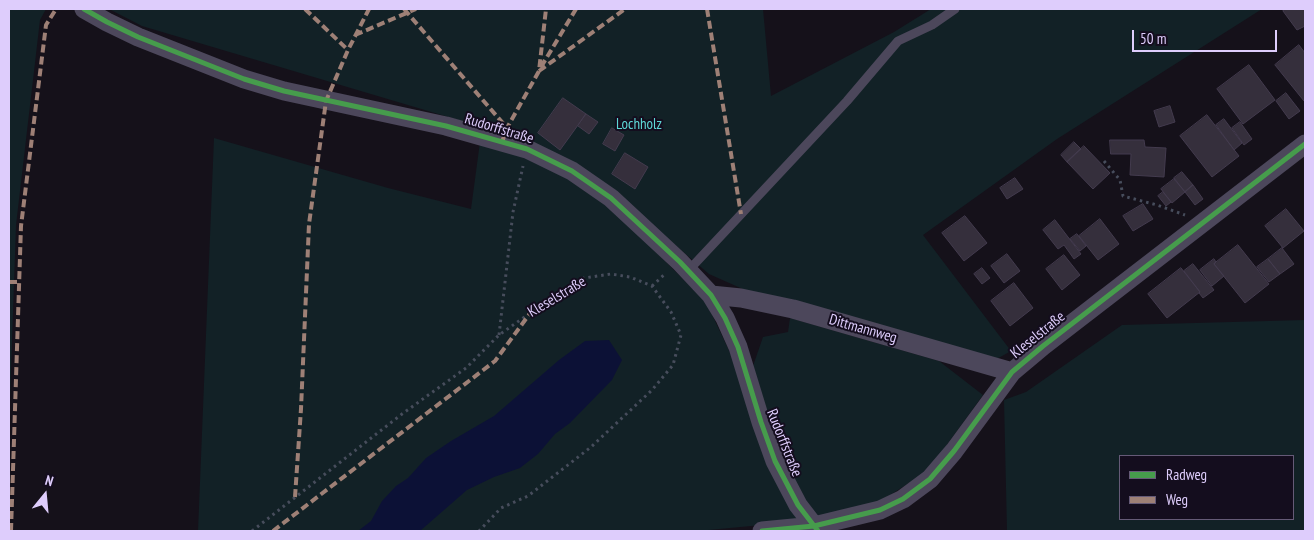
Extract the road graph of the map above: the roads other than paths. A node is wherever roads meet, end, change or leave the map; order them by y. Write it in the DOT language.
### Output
graph roads {
  1 [pos="84,9"];
  2 [pos="956,9"];
  3 [pos="1305,144"];
  4 [pos="688,271"];
  5 [pos="712,295"];
  6 [pos="1012,372"];
  7 [pos="816,529"];
  8 [pos="792,530"];
  9 [pos="762,531"];
  1 -- 4 [label="street, Rudorffstraße"];
  2 -- 4 [label="lane"];
  3 -- 6 [label="street, Kleselstraße"];
  4 -- 5 [label="street, Rudorffstraße"];
  5 -- 6 [label="street, Dittmannweg"];
  5 -- 7 [label="street, Rudorffstraße"];
  6 -- 7 [label="street, Kleselstraße"];
  7 -- 8 [label="street, Kleselstraße"];
  8 -- 9 [label="street, Kleselstraße"];
}
